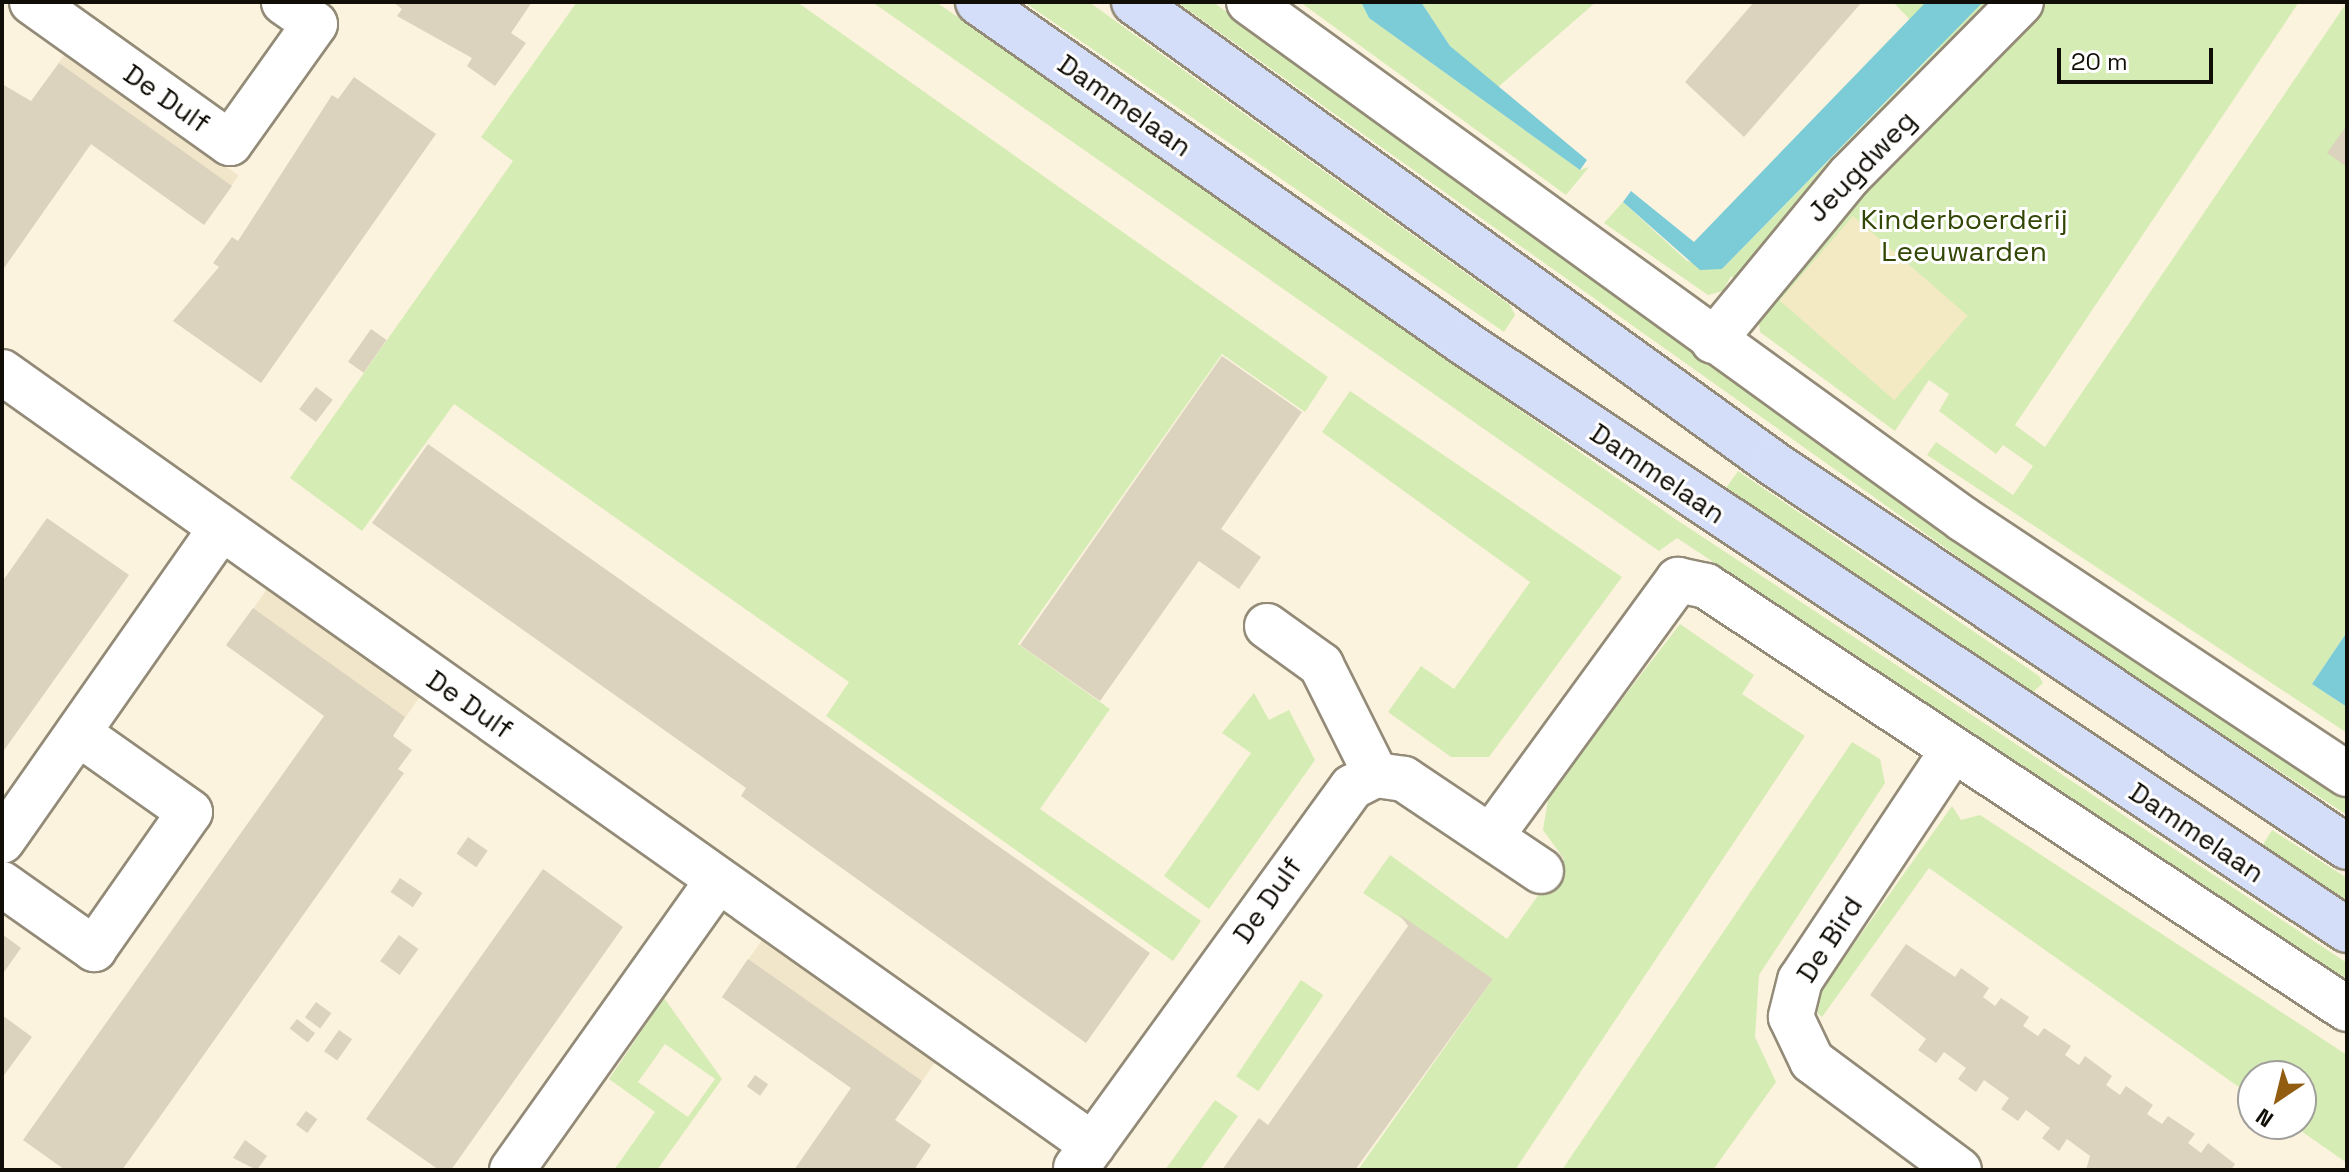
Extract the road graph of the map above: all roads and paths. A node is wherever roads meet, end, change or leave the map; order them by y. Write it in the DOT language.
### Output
graph roads {
  1 [pos="32,2"];
  2 [pos="284,2"];
  3 [pos="978,2"];
  4 [pos="1134,2"];
  5 [pos="1249,2"];
  6 [pos="2021,2"];
  7 [pos="1713,341"];
  8 [pos="2,372"];
  9 [pos="221,528"];
  10 [pos="1267,626"];
  11 [pos="78,733"];
  12 [pos="1953,750"];
  13 [pos="2347,774"];
  14 [pos="1376,775"];
  15 [pos="1492,835"];
  16 [pos="2,841"];
  17 [pos="2347,847"];
  18 [pos="1541,871"];
  19 [pos="718,880"];
  20 [pos="2,884"];
  21 [pos="2347,930"];
  22 [pos="2347,1009"];
  23 [pos="1084,1158"];
  24 [pos="512,1170"];
  25 [pos="1959,1170"];
  1 -- 2 [label="street, De Dulf"];
  3 -- 21 [label="main road, Dammelaan"];
  4 -- 17 [label="main road"];
  5 -- 7 [label="street"];
  6 -- 7 [label="street, Jeugdweg"];
  7 -- 13 [label="street"];
  8 -- 9 [label="street, De Dulf"];
  9 -- 11 [label="street"];
  9 -- 19 [label="street, De Dulf"];
  10 -- 14 [label="street"];
  11 -- 16 [label="street"];
  11 -- 20 [label="street"];
  12 -- 15 [label="street"];
  12 -- 22 [label="street"];
  12 -- 25 [label="street, De Bird"];
  14 -- 15 [label="street"];
  14 -- 23 [label="street, De Dulf"];
  15 -- 18 [label="street"];
  19 -- 23 [label="street, De Dulf"];
  19 -- 24 [label="street"];
}
